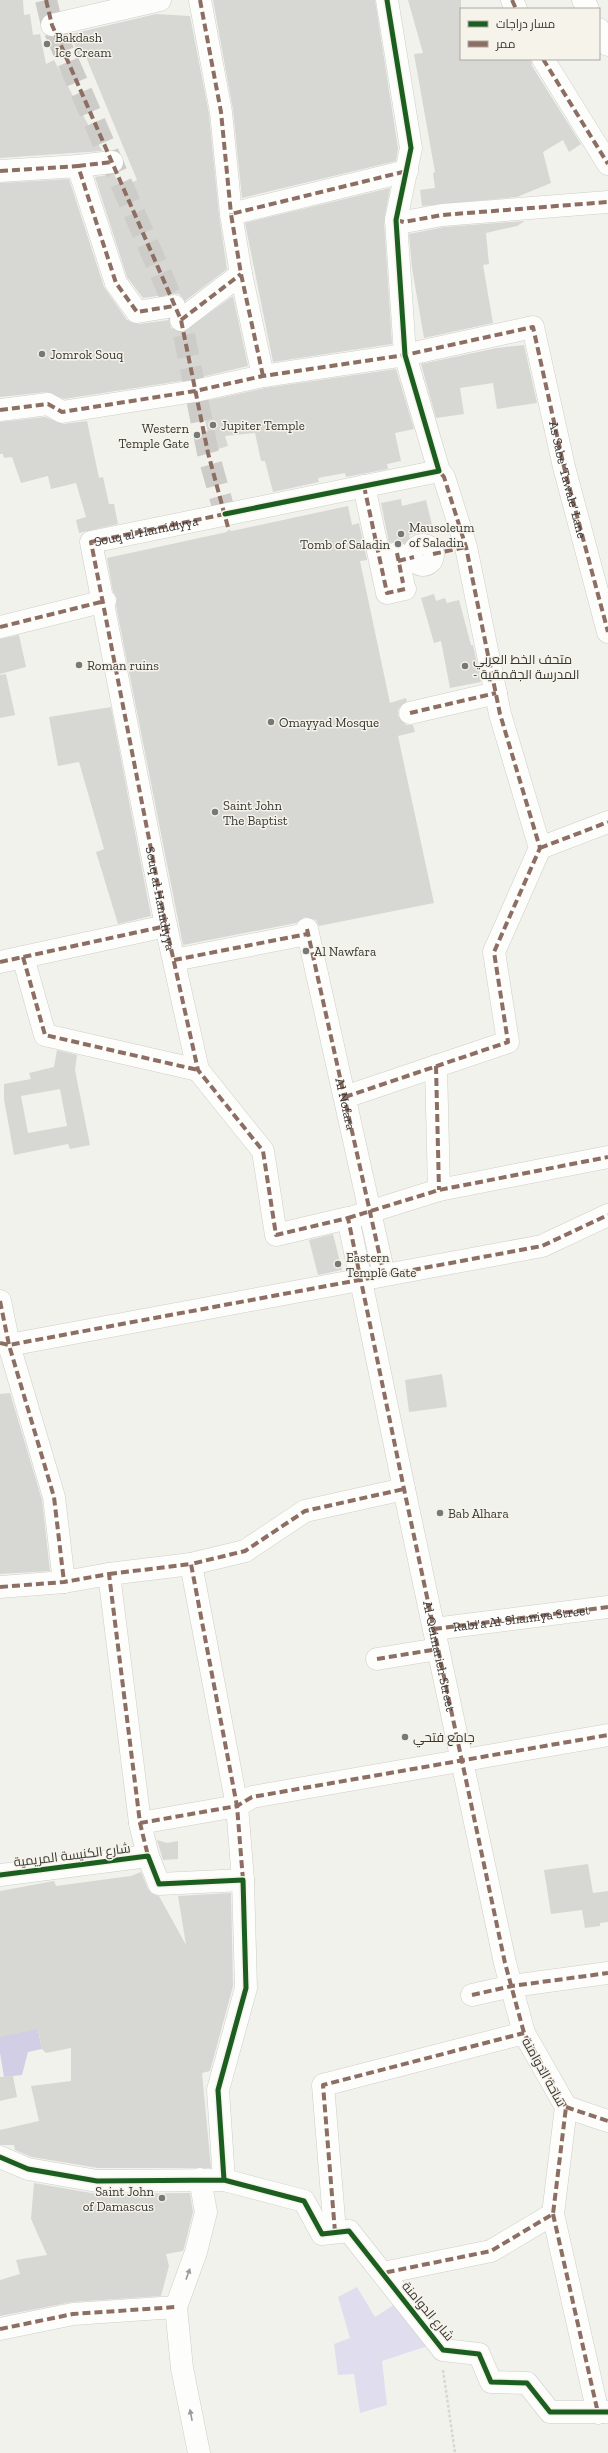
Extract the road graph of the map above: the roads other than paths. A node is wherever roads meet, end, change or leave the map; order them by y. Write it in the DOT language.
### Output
graph roads {
  1 [pos="160,0"];
  2 [pos="200,0"];
  3 [pos="387,0"];
  4 [pos="52,25"];
  5 [pos="600,31"];
  6 [pos="608,45"];
  7 [pos="545,60"];
  8 [pos="112,162"];
  9 [pos="608,164"];
  10 [pos="78,166"];
  11 [pos="0,171"];
  12 [pos="407,171"];
  13 [pos="608,202"];
  14 [pos="231,214"];
  15 [pos="396,220"];
  16 [pos="241,274"];
  17 [pos="405,356"];
  18 [pos="264,376"];
  19 [pos="0,410"];
  20 [pos="439,471"];
  21 [pos="364,486"];
  22 [pos="466,547"];
  23 [pos="104,601"];
  24 [pos="0,627"];
  25 [pos="608,632"];
  26 [pos="496,693"];
  27 [pos="410,713"];
  28 [pos="608,822"];
  29 [pos="540,848"];
  30 [pos="166,926"];
  31 [pos="23,957"];
  32 [pos="174,960"];
  33 [pos="0,962"];
  34 [pos="436,1066"];
  35 [pos="198,1070"];
  36 [pos="345,1097"];
  37 [pos="608,1157"];
  38 [pos="439,1190"];
  39 [pos="370,1213"];
  40 [pos="608,1214"];
  41 [pos="348,1218"];
  42 [pos="384,1275"];
  43 [pos="360,1278"];
  44 [pos="0,1301"];
  45 [pos="3,1343"];
  46 [pos="404,1489"];
  47 [pos="191,1564"];
  48 [pos="108,1574"];
  49 [pos="64,1582"];
  50 [pos="0,1587"];
  51 [pos="608,1607"];
  52 [pos="436,1639"];
  53 [pos="377,1659"];
  54 [pos="608,1735"];
  55 [pos="462,1762"];
  56 [pos="237,1806"];
  57 [pos="140,1823"];
  58 [pos="148,1856"];
  59 [pos="0,1875"];
  60 [pos="243,1880"];
  61 [pos="608,1973"];
  62 [pos="512,1986"];
  63 [pos="472,1994"];
  64 [pos="524,2033"];
  65 [pos="566,2107"];
  66 [pos="608,2121"];
  67 [pos="0,2157"];
  68 [pos="200,2179"];
  69 [pos="224,2180"];
  70 [pos="552,2214"];
  71 [pos="335,2232"];
  72 [pos="383,2273"];
  73 [pos="176,2306"];
  74 [pos="0,2329"];
  75 [pos="603,2412"];
  76 [pos="199,2453"];
  1 -- 4 [label="street"];
  2 -- 14 [label="street"];
  3 -- 12 [label="street"];
  5 -- 6 [label="street"];
  7 -- 9 [label="street"];
  8 -- 10 [label="street"];
  10 -- 11 [label="street"];
  10 -- 16 [label="street"];
  12 -- 14 [label="street"];
  12 -- 15 [label="street"];
  13 -- 15 [label="street"];
  14 -- 16 [label="street"];
  15 -- 17 [label="street"];
  16 -- 18 [label="street"];
  17 -- 18 [label="street"];
  17 -- 20 [label="street"];
  17 -- 25 [label="street, As Sabe' Tawale' Lane"];
  18 -- 19 [label="street"];
  20 -- 21 [label="street"];
  20 -- 22 [label="street"];
  21 -- 22 [label="street"];
  21 -- 23 [label="street, Souq al-Hamidiyya"];
  22 -- 26 [label="street"];
  23 -- 24 [label="street"];
  23 -- 30 [label="street, Souq al-Hamidiyya"];
  26 -- 27 [label="street"];
  26 -- 29 [label="street"];
  28 -- 29 [label="street"];
  29 -- 34 [label="street"];
  30 -- 31 [label="street"];
  30 -- 32 [label="street, Souq al-Hamidiyya"];
  31 -- 33 [label="street"];
  31 -- 35 [label="street"];
  32 -- 35 [label="street, Souq al-Hamidiyya"];
  32 -- 36 [label="street, Al Nofara"];
  34 -- 36 [label="street"];
  34 -- 38 [label="street"];
  35 -- 41 [label="street, Souq al-Hamidiyya"];
  36 -- 39 [label="street, Al Nofara"];
  37 -- 38 [label="street"];
  38 -- 39 [label="street"];
  39 -- 41 [label="street"];
  39 -- 42 [label="street, Al Nofara"];
  40 -- 42 [label="street"];
  41 -- 43 [label="street"];
  42 -- 43 [label="street"];
  43 -- 45 [label="street"];
  43 -- 46 [label="street, Al-Qeimarieh Street"];
  44 -- 45 [label="street"];
  45 -- 49 [label="street"];
  46 -- 47 [label="street"];
  46 -- 52 [label="street, Al-Qeimarieh Street"];
  47 -- 48 [label="street"];
  47 -- 56 [label="street"];
  48 -- 49 [label="street"];
  48 -- 57 [label="street"];
  49 -- 50 [label="street"];
  51 -- 52 [label="street, Rabi'a Al-Shamiya Street"];
  52 -- 53 [label="street, Rabi'a Al-Shamiya Street"];
  52 -- 55 [label="street, Al-Qeimarieh Street"];
  54 -- 55 [label="street"];
  55 -- 56 [label="street"];
  55 -- 62 [label="street, Al-Qeimarieh Street"];
  56 -- 57 [label="street"];
  56 -- 60 [label="street"];
  57 -- 58 [label="street"];
  58 -- 59 [label="street, شارع الكنيسة المريمية"];
  58 -- 60 [label="street"];
  60 -- 69 [label="street"];
  61 -- 62 [label="street"];
  62 -- 63 [label="street"];
  62 -- 64 [label="street, Al-Qeimarieh Street"];
  64 -- 65 [label="street, ساحة الدوامنة"];
  64 -- 71 [label="street, ساحة الدوامنة"];
  65 -- 66 [label="street"];
  65 -- 70 [label="street, ساحة الدوامنة"];
  67 -- 68 [label="street"];
  68 -- 69 [label="street"];
  73 -- 68 [label="street, one-way"];
  69 -- 71 [label="street"];
  70 -- 72 [label="street"];
  70 -- 75 [label="street"];
  71 -- 72 [label="street"];
  72 -- 75 [label="street, شارع الدوامنة"];
  73 -- 74 [label="street"];
  76 -- 73 [label="street, one-way"];
}
